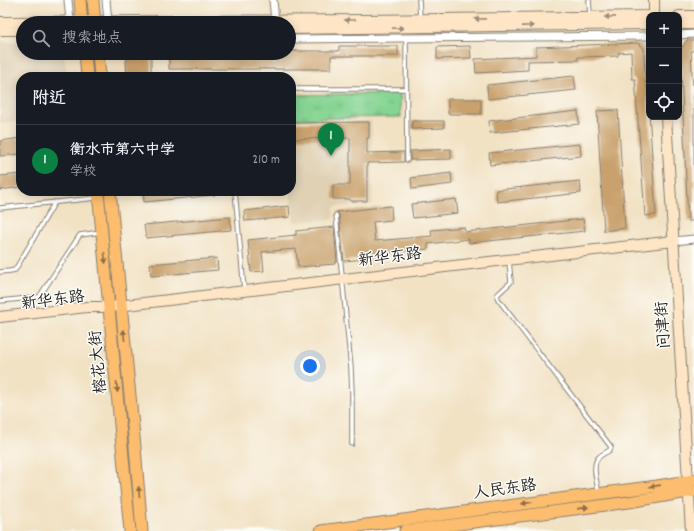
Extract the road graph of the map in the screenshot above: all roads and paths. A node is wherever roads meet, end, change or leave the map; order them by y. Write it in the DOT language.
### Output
graph roads {
  1 [pos="68,0"];
  2 [pos="80,0"];
  3 [pos="93,0"];
  4 [pos="106,0"];
  5 [pos="273,0"];
  6 [pos="419,0"];
  7 [pos="589,0"];
  8 [pos="654,0"];
  9 [pos="654,12"];
  10 [pos="69,16"];
  11 [pos="81,16"];
  12 [pos="94,16"];
  13 [pos="107,16"];
  14 [pos="275,16"];
  15 [pos="646,16"];
  16 [pos="682,16"];
  17 [pos="694,16"];
  18 [pos="590,17"];
  19 [pos="420,20"];
  20 [pos="296,21"];
  21 [pos="0,22"];
  22 [pos="16,22"];
  23 [pos="646,24"];
  24 [pos="682,24"];
  25 [pos="694,24"];
  26 [pos="296,29"];
  27 [pos="0,30"];
  28 [pos="16,30"];
  29 [pos="694,34"];
  30 [pos="682,35"];
  31 [pos="646,36"];
  32 [pos="406,38"];
  33 [pos="296,39"];
  34 [pos="86,60"];
  35 [pos="99,60"];
  36 [pos="87,72"];
  37 [pos="100,72"];
  38 [pos="296,89"];
  39 [pos="406,89"];
  40 [pos="666,120"];
  41 [pos="407,160"];
  42 [pos="88,196"];
  43 [pos="99,196"];
  44 [pos="110,196"];
  45 [pos="236,196"];
  46 [pos="55,202"];
  47 [pos="0,208"];
  48 [pos="336,215"];
  49 [pos="102,232"];
  50 [pos="694,239"];
  51 [pos="674,241"];
  52 [pos="509,260"];
  53 [pos="0,272"];
  54 [pos="342,279"];
  55 [pos="245,291"];
  56 [pos="0,302"];
  57 [pos="121,306"];
  58 [pos="110,307"];
  59 [pos="0,317"];
  60 [pos="0,322"];
  61 [pos="352,444"];
  62 [pos="691,480"];
  63 [pos="692,491"];
  64 [pos="599,494"];
  65 [pos="130,531"];
  66 [pos="142,531"];
  67 [pos="321,531"];
  68 [pos="405,531"];
  69 [pos="692,531"];
  1 -- 10 [label="street"];
  2 -- 11 [label="main road"];
  3 -- 12 [label="main road"];
  4 -- 13 [label="street"];
  5 -- 14 [label="street"];
  6 -- 19 [label="lane"];
  7 -- 18 [label="lane"];
  8 -- 9 [label="street"];
  15 -- 18 [label="street, one-way"];
  16 -- 17 [label="street"];
  18 -- 19 [label="street, one-way"];
  19 -- 20 [label="street, one-way"];
  21 -- 22 [label="street"];
  26 -- 23 [label="street, one-way"];
  24 -- 25 [label="street"];
  27 -- 28 [label="street"];
  29 -- 30 [label="street"];
  31 -- 32 [label="street"];
  32 -- 33 [label="street"];
  32 -- 39 [label="lane"];
  34 -- 36 [label="main road"];
  35 -- 37 [label="main road"];
  38 -- 39 [label="lane"];
  39 -- 41 [label="lane"];
  40 -- 51 [label="street, 问津街"];
  42 -- 46 [label="lane"];
  43 -- 49 [label="main road, 榕花大街"];
  44 -- 57 [label="main road, 榕花大街"];
  45 -- 55 [label="lane"];
  46 -- 47 [label="lane"];
  46 -- 53 [label="lane"];
  48 -- 54 [label="lane"];
  49 -- 56 [label="lane"];
  49 -- 58 [label="main road, 榕花大街, one-way"];
  50 -- 51 [label="street"];
  51 -- 52 [label="street, 新华东路"];
  51 -- 62 [label="street, 问津街"];
  52 -- 54 [label="street, 新华东路"];
  52 -- 64 [label="lane"];
  54 -- 55 [label="street, 新华东路"];
  54 -- 61 [label="lane"];
  55 -- 57 [label="street, 新华东路"];
  57 -- 58 [label="street, 新华东路"];
  66 -- 57 [label="main road, 榕花大街, one-way"];
  58 -- 59 [label="street, 新华东路"];
  58 -- 60 [label="street, 新华东路"];
  58 -- 65 [label="main road, 榕花大街, one-way"];
  62 -- 63 [label="street, 问津街"];
  62 -- 64 [label="main road, 人民东路, one-way"];
  68 -- 63 [label="main road, 人民东路, one-way"];
  63 -- 69 [label="street, 问津街"];
  64 -- 67 [label="main road, 人民东路, one-way"];
}
